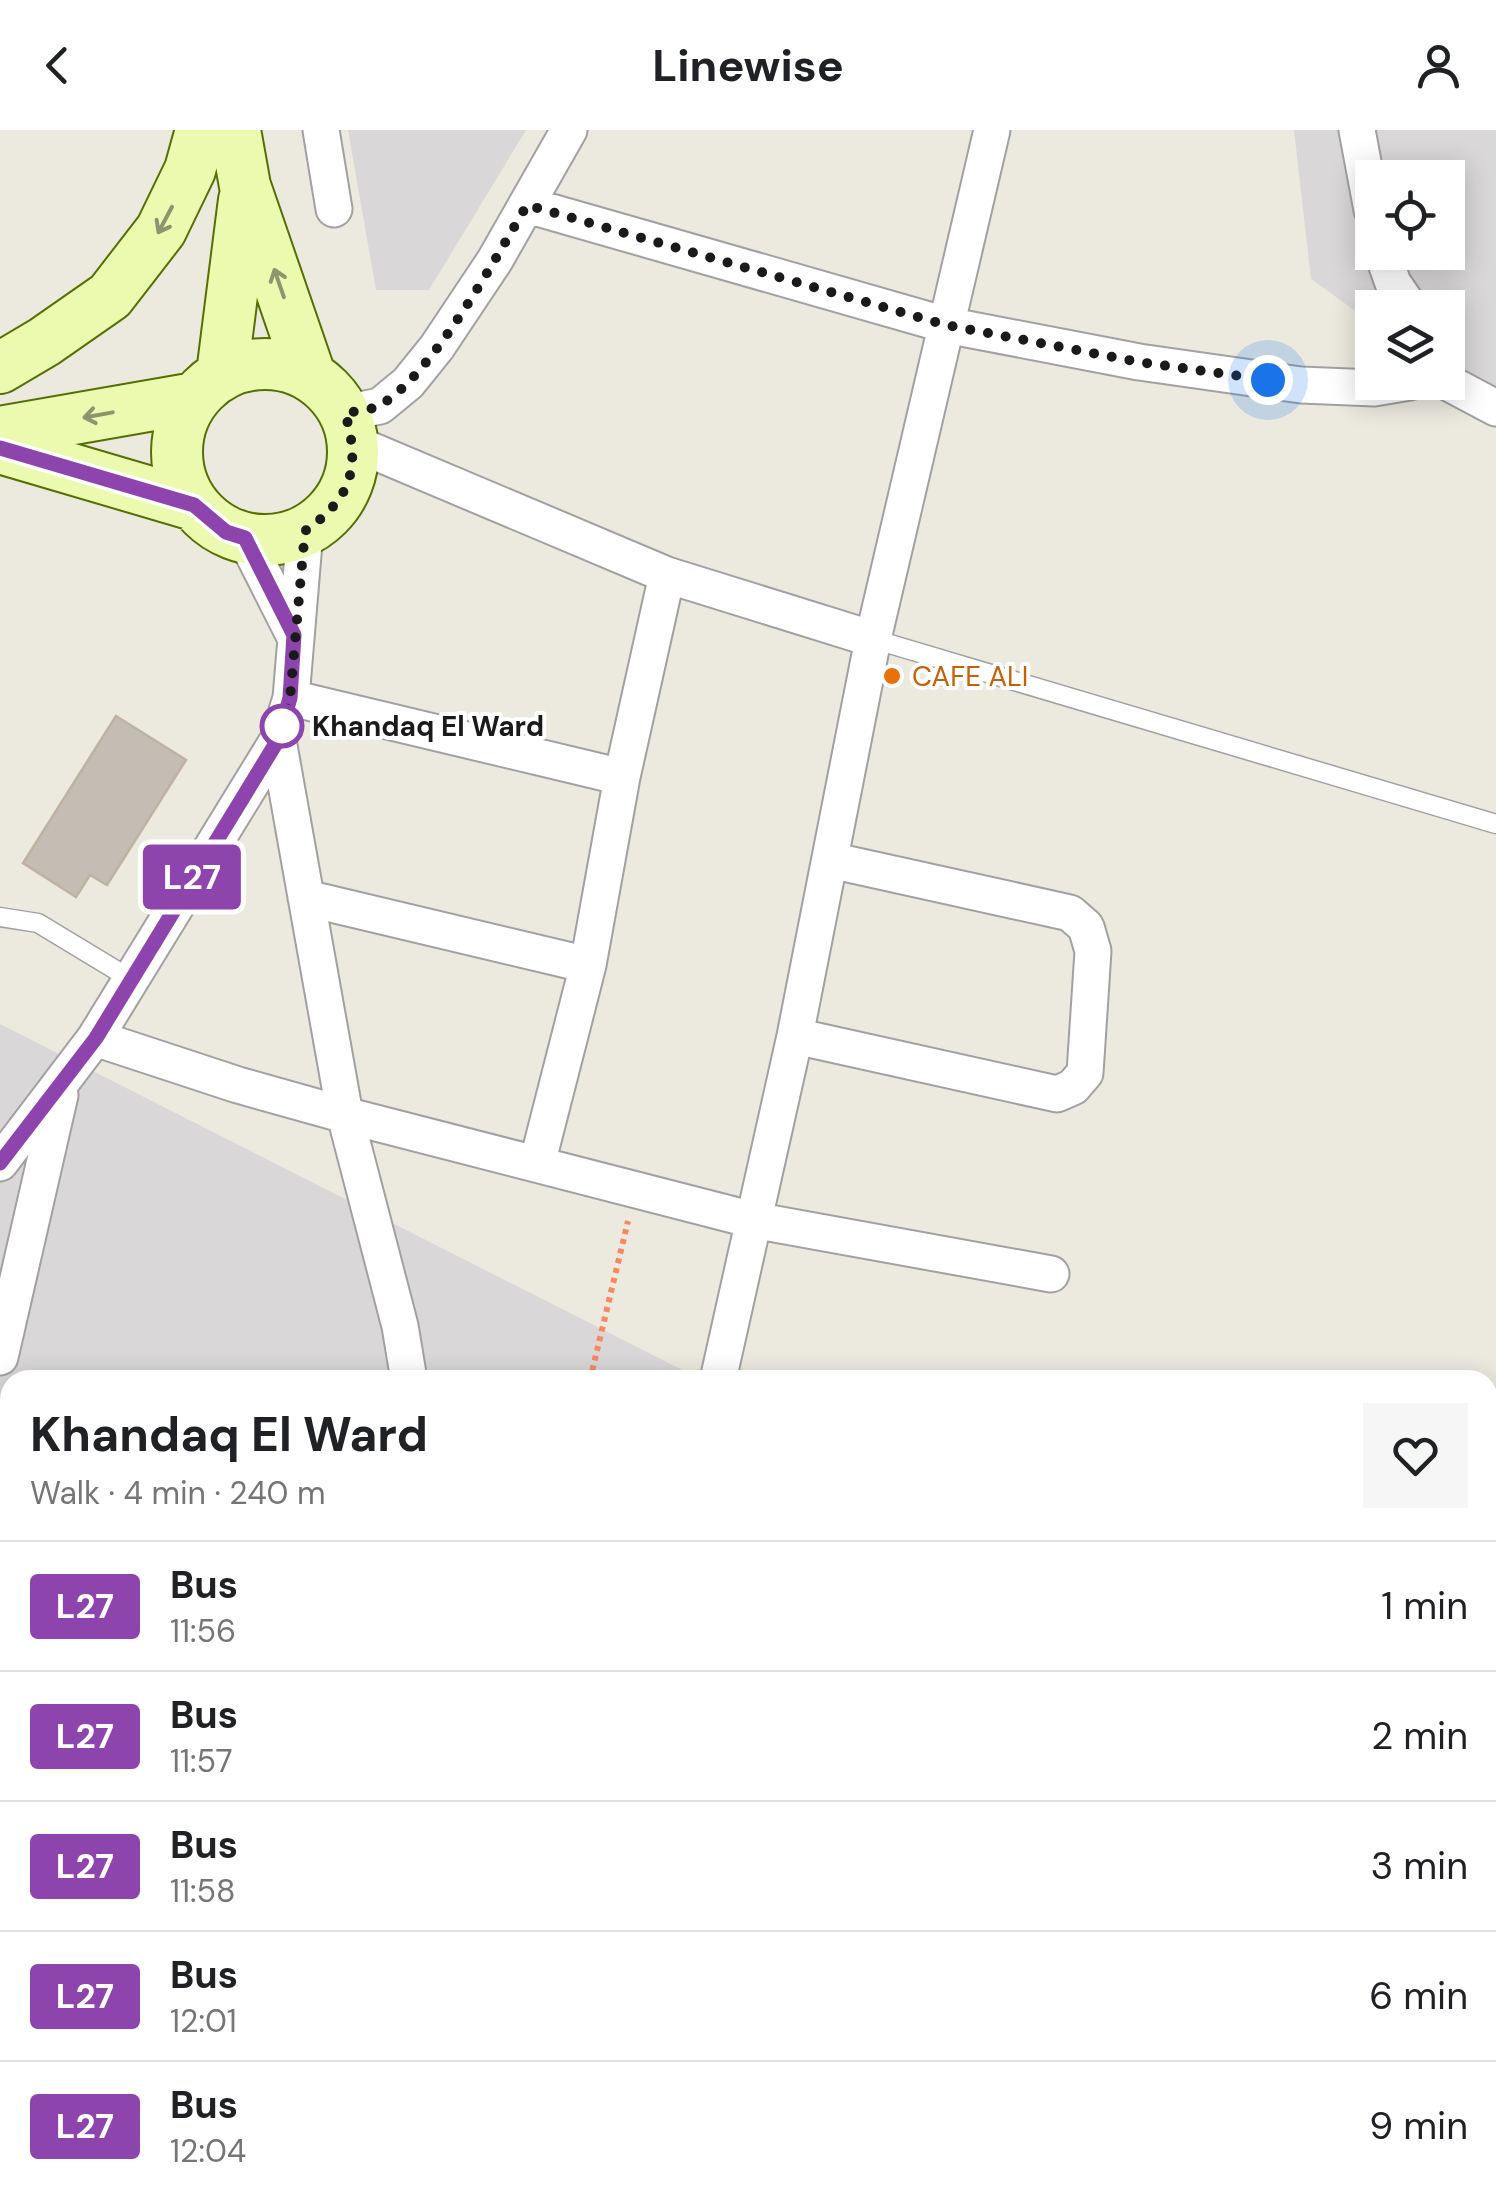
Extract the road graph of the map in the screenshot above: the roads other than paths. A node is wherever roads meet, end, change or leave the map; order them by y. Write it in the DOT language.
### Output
graph roads {
  1 [pos="202,130"];
  2 [pos="236,130"];
  3 [pos="320,130"];
  4 [pos="569,130"];
  5 [pos="992,130"];
  6 [pos="1357,130"];
  7 [pos="1363,160"];
  8 [pos="245,186"];
  9 [pos="527,205"];
  10 [pos="334,209"];
  11 [pos="946,325"];
  12 [pos="0,368"];
  13 [pos="310,375"];
  14 [pos="208,386"];
  15 [pos="1355,387"];
  16 [pos="1465,392"];
  17 [pos="1496,408"];
  18 [pos="350,428"];
  19 [pos="0,432"];
  20 [pos="0,448"];
  21 [pos="194,505"];
  22 [pos="305,531"];
  23 [pos="245,538"];
  24 [pos="667,575"];
  25 [pos="294,635"];
  26 [pos="873,639"];
  27 [pos="290,698"];
  28 [pos="278,740"];
  29 [pos="622,777"];
  30 [pos="1496,824"];
  31 [pos="830,860"];
  32 [pos="306,898"];
  33 [pos="0,916"];
  34 [pos="588,965"];
  35 [pos="129,978"];
  36 [pos="795,1036"];
  37 [pos="96,1038"];
  38 [pos="62,1084"];
  39 [pos="345,1115"];
  40 [pos="0,1163"];
  41 [pos="537,1164"];
  42 [pos="753,1220"];
  43 [pos="1052,1274"];
  44 [pos="0,1357"];
  45 [pos="407,1370"];
  46 [pos="720,1370"];
  1 -- 12 [label="street, one-way"];
  2 -- 8 [label="street"];
  3 -- 10 [label="street"];
  4 -- 9 [label="street"];
  5 -- 11 [label="street"];
  6 -- 7 [label="street"];
  13 -- 8 [label="street, one-way"];
  8 -- 14 [label="street"];
  9 -- 11 [label="street"];
  9 -- 18 [label="street"];
  11 -- 15 [label="street"];
  11 -- 26 [label="street"];
  13 -- 14 [label="street"];
  13 -- 18 [label="street"];
  14 -- 19 [label="street, one-way"];
  14 -- 21 [label="street"];
  16 -- 17 [label="street"];
  18 -- 22 [label="street"];
  18 -- 24 [label="street"];
  20 -- 21 [label="street"];
  21 -- 23 [label="street"];
  22 -- 23 [label="street"];
  22 -- 25 [label="street"];
  23 -- 25 [label="street"];
  24 -- 26 [label="street"];
  24 -- 29 [label="street"];
  25 -- 27 [label="street"];
  26 -- 30 [label="lane"];
  26 -- 31 [label="street"];
  27 -- 28 [label="street"];
  27 -- 29 [label="street"];
  28 -- 32 [label="street"];
  28 -- 35 [label="street"];
  29 -- 34 [label="street"];
  31 -- 36 [label="street"];
  31 -- 36 [label="street"];
  32 -- 34 [label="street"];
  32 -- 39 [label="street"];
  33 -- 35 [label="lane"];
  34 -- 41 [label="street"];
  35 -- 37 [label="street"];
  36 -- 42 [label="street"];
  37 -- 38 [label="street"];
  37 -- 39 [label="street"];
  38 -- 40 [label="street"];
  38 -- 44 [label="street"];
  39 -- 41 [label="street"];
  39 -- 45 [label="street"];
  41 -- 42 [label="street"];
  42 -- 43 [label="street"];
  42 -- 46 [label="street"];
}
